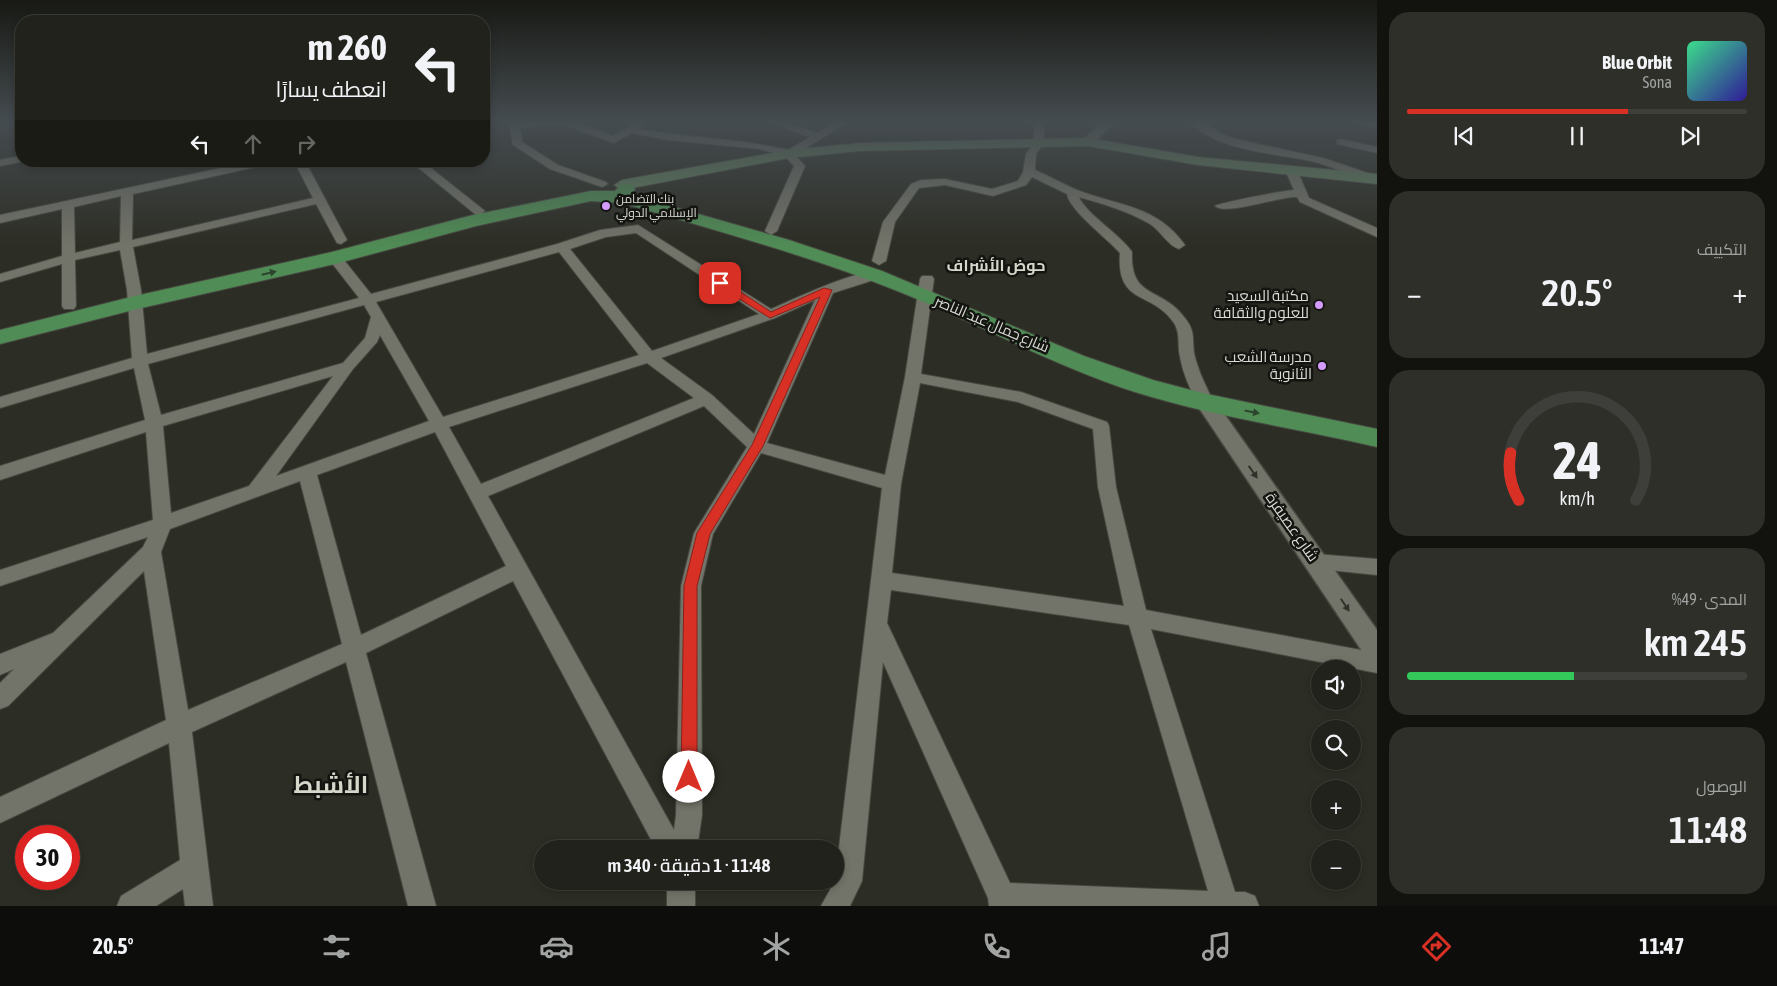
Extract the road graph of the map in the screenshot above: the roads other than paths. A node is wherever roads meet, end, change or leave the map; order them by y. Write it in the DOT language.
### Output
graph roads {
  1 [pos="547,162"];
  2 [pos="747,162"];
  3 [pos="797,162"];
  4 [pos="1030,162"];
  5 [pos="1209,162"];
  6 [pos="1325,162"];
  7 [pos="243,167"];
  8 [pos="302,167"];
  9 [pos="423,167"];
  10 [pos="1029,172"];
  11 [pos="1292,172"];
  12 [pos="1376,179"];
  13 [pos="611,189"];
  14 [pos="1073,192"];
  15 [pos="127,193"];
  16 [pos="1300,194"];
  17 [pos="320,200"];
  18 [pos="68,205"];
  19 [pos="1222,206"];
  20 [pos="479,210"];
  21 [pos="0,219"];
  22 [pos="771,231"];
  23 [pos="1377,233"];
  24 [pos="126,245"];
  25 [pos="1179,245"];
  26 [pos="562,247"];
  27 [pos="338,249"];
  28 [pos="69,258"];
  29 [pos="877,268"];
  30 [pos="0,278"];
  31 [pos="926,287"];
  32 [pos="827,290"];
  33 [pos="135,296"];
  34 [pos="368,300"];
  35 [pos="69,306"];
  36 [pos="770,315"];
  37 [pos="376,318"];
  38 [pos="0,324"];
  39 [pos="0,337"];
  40 [pos="649,357"];
  41 [pos="140,361"];
  42 [pos="348,366"];
  43 [pos="913,377"];
  44 [pos="1201,393"];
  45 [pos="706,399"];
  46 [pos="0,402"];
  47 [pos="1377,420"];
  48 [pos="154,423"];
  49 [pos="439,424"];
  50 [pos="1377,438"];
  51 [pos="758,446"];
  52 [pos="307,472"];
  53 [pos="0,473"];
  54 [pos="892,484"];
  55 [pos="255,491"];
  56 [pos="477,493"];
  57 [pos="163,524"];
  58 [pos="152,552"];
  59 [pos="1316,562"];
  60 [pos="1377,567"];
  61 [pos="518,569"];
  62 [pos="0,578"];
  63 [pos="883,580"];
  64 [pos="1137,617"];
  65 [pos="875,620"];
  66 [pos="65,636"];
  67 [pos="353,650"];
  68 [pos="1377,652"];
  69 [pos="1377,663"];
  70 [pos="0,665"];
  71 [pos="0,698"];
  72 [pos="179,726"];
  73 [pos="0,810"];
  74 [pos="665,840"];
  75 [pos="685,840"];
  76 [pos="195,866"];
  77 [pos="681,890"];
  78 [pos="1003,902"];
  79 [pos="1232,905"];
  80 [pos="131,906"];
  81 [pos="199,906"];
  82 [pos="422,906"];
  83 [pos="681,906"];
  84 [pos="835,906"];
  1 -- 13 [label="street"];
  2 -- 13 [label="main road"];
  3 -- 22 [label="street"];
  4 -- 10 [label="street"];
  5 -- 11 [label="main road"];
  6 -- 12 [label="street"];
  7 -- 15 [label="street"];
  8 -- 17 [label="street"];
  9 -- 20 [label="street"];
  10 -- 14 [label="street"];
  10 -- 29 [label="street"];
  11 -- 12 [label="main road"];
  11 -- 16 [label="street"];
  13 -- 20 [label="main road"];
  13 -- 22 [label="main road, شارع جمال عبد الناصر"];
  13 -- 27 [label="main road"];
  13 -- 29 [label="main road, شارع جمال عبد الناصر"];
  14 -- 25 [label="street"];
  14 -- 44 [label="street"];
  15 -- 18 [label="street"];
  15 -- 24 [label="street"];
  16 -- 19 [label="street"];
  16 -- 23 [label="street"];
  17 -- 24 [label="street"];
  17 -- 27 [label="street"];
  18 -- 21 [label="street"];
  18 -- 28 [label="street"];
  20 -- 27 [label="main road"];
  22 -- 29 [label="main road, شارع جمال عبد الناصر"];
  24 -- 28 [label="street"];
  24 -- 33 [label="street"];
  26 -- 34 [label="street"];
  26 -- 36 [label="street"];
  26 -- 40 [label="street"];
  27 -- 33 [label="main road"];
  27 -- 34 [label="street"];
  28 -- 30 [label="street"];
  28 -- 35 [label="street"];
  29 -- 31 [label="main road, شارع جمال عبد الناصر"];
  29 -- 32 [label="street"];
  31 -- 43 [label="street"];
  31 -- 44 [label="main road, شارع جمال عبد الناصر"];
  32 -- 36 [label="street"];
  32 -- 51 [label="street"];
  33 -- 35 [label="main road"];
  33 -- 39 [label="main road"];
  33 -- 41 [label="street"];
  34 -- 37 [label="street"];
  34 -- 41 [label="street"];
  35 -- 38 [label="main road"];
  36 -- 40 [label="street"];
  37 -- 42 [label="street"];
  37 -- 49 [label="street"];
  40 -- 45 [label="street"];
  40 -- 49 [label="street"];
  41 -- 46 [label="street"];
  41 -- 48 [label="street"];
  42 -- 48 [label="street"];
  42 -- 55 [label="street"];
  43 -- 54 [label="street"];
  43 -- 64 [label="street"];
  44 -- 47 [label="main road, شارع جمال عبد الناصر"];
  44 -- 50 [label="main road, شارع جمال عبد الناصر, one-way"];
  44 -- 59 [label="street, شارع عصيفرة, one-way"];
  45 -- 51 [label="street"];
  45 -- 56 [label="street"];
  48 -- 53 [label="street"];
  48 -- 57 [label="street"];
  49 -- 52 [label="street"];
  49 -- 56 [label="street"];
  51 -- 54 [label="street"];
  51 -- 75 [label="street"];
  52 -- 55 [label="street"];
  52 -- 67 [label="street"];
  54 -- 63 [label="street"];
  55 -- 57 [label="street"];
  56 -- 61 [label="street"];
  57 -- 58 [label="street"];
  57 -- 62 [label="street"];
  58 -- 66 [label="street"];
  58 -- 72 [label="street"];
  59 -- 60 [label="street"];
  59 -- 68 [label="street, شارع عصيفرة, one-way"];
  61 -- 67 [label="street"];
  61 -- 74 [label="street"];
  63 -- 64 [label="street"];
  63 -- 65 [label="street"];
  64 -- 69 [label="street"];
  64 -- 79 [label="street"];
  65 -- 78 [label="street"];
  65 -- 84 [label="street"];
  66 -- 70 [label="street"];
  66 -- 71 [label="street"];
  67 -- 72 [label="street"];
  67 -- 82 [label="street"];
  72 -- 73 [label="street"];
  72 -- 76 [label="street"];
  76 -- 80 [label="street"];
  76 -- 81 [label="street"];
  77 -- 83 [label="street"];
  78 -- 79 [label="street"];
}
